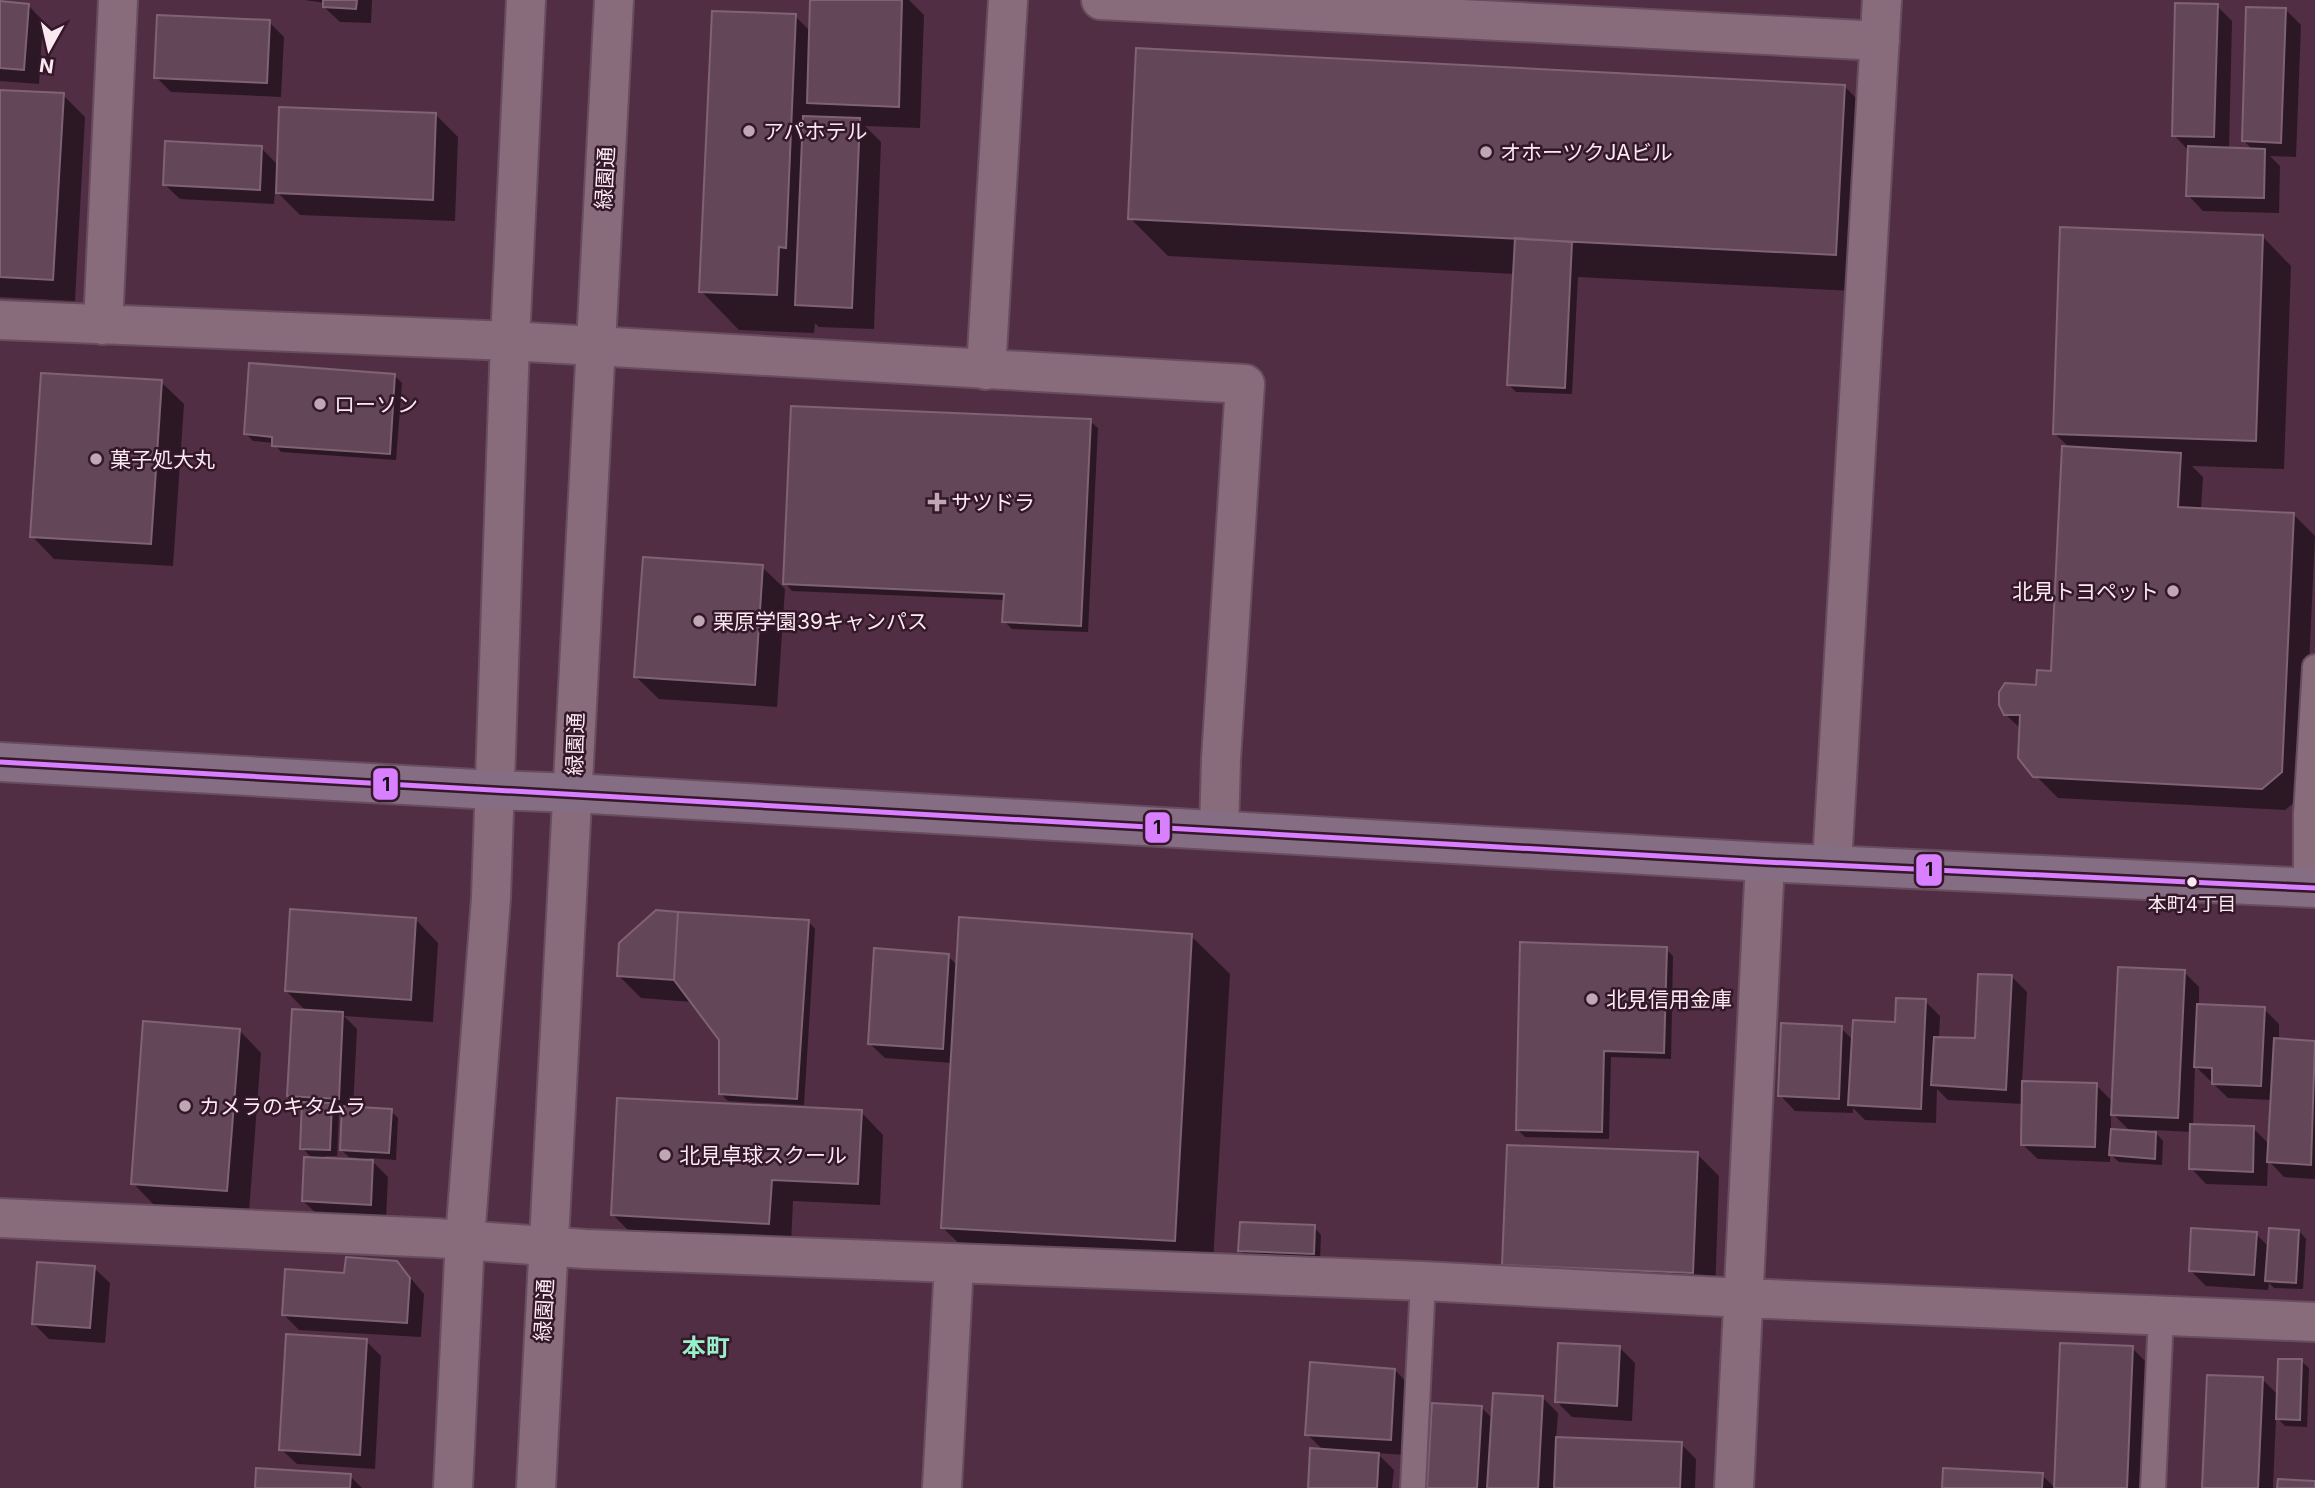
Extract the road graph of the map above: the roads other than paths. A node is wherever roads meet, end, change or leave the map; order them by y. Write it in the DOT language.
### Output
graph roads {
  1 [pos="118,0"];
  2 [pos="526,0"];
  3 [pos="614,0"];
  4 [pos="1008,0"];
  5 [pos="1101,0"];
  6 [pos="1882,0"];
  7 [pos="1880,41"];
  8 [pos="0,320"];
  9 [pos="103,325"];
  10 [pos="510,341"];
  11 [pos="596,346"];
  12 [pos="986,370"];
  13 [pos="2315,667"];
  14 [pos="0,762"];
  15 [pos="493,790"];
  16 [pos="573,793"];
  17 [pos="1219,830"];
  18 [pos="1765,862"];
  19 [pos="1832,864"];
  20 [pos="2310,887"];
  21 [pos="0,1218"];
  22 [pos="464,1239"];
  23 [pos="547,1245"];
  24 [pos="954,1264"];
  25 [pos="1423,1281"];
  26 [pos="1742,1298"];
  27 [pos="2161,1315"];
  28 [pos="2315,1322"];
  29 [pos="453,1488"];
  30 [pos="536,1488"];
  31 [pos="942,1488"];
  32 [pos="1413,1488"];
  33 [pos="1734,1488"];
  34 [pos="2153,1488"];
  1 -- 9 [label="street"];
  2 -- 10 [label="street"];
  3 -- 11 [label="street, 緑園通"];
  4 -- 12 [label="street"];
  5 -- 7 [label="street"];
  6 -- 7 [label="street"];
  7 -- 19 [label="street"];
  8 -- 9 [label="street"];
  9 -- 10 [label="street"];
  10 -- 11 [label="street"];
  10 -- 15 [label="street"];
  11 -- 12 [label="street"];
  11 -- 16 [label="street, 緑園通"];
  12 -- 17 [label="street"];
  13 -- 20 [label="lane"];
  14 -- 15 [label="highway"];
  15 -- 16 [label="highway"];
  15 -- 22 [label="street"];
  16 -- 17 [label="highway"];
  16 -- 23 [label="street, 緑園通"];
  17 -- 18 [label="highway"];
  18 -- 19 [label="highway"];
  18 -- 26 [label="street"];
  19 -- 20 [label="highway"];
  21 -- 22 [label="street"];
  22 -- 23 [label="street"];
  22 -- 29 [label="street"];
  23 -- 24 [label="street"];
  23 -- 30 [label="street, 緑園通"];
  24 -- 25 [label="street"];
  24 -- 31 [label="street"];
  25 -- 26 [label="street"];
  25 -- 32 [label="lane"];
  26 -- 27 [label="street"];
  26 -- 33 [label="street"];
  27 -- 28 [label="street"];
  27 -- 34 [label="lane"];
}
